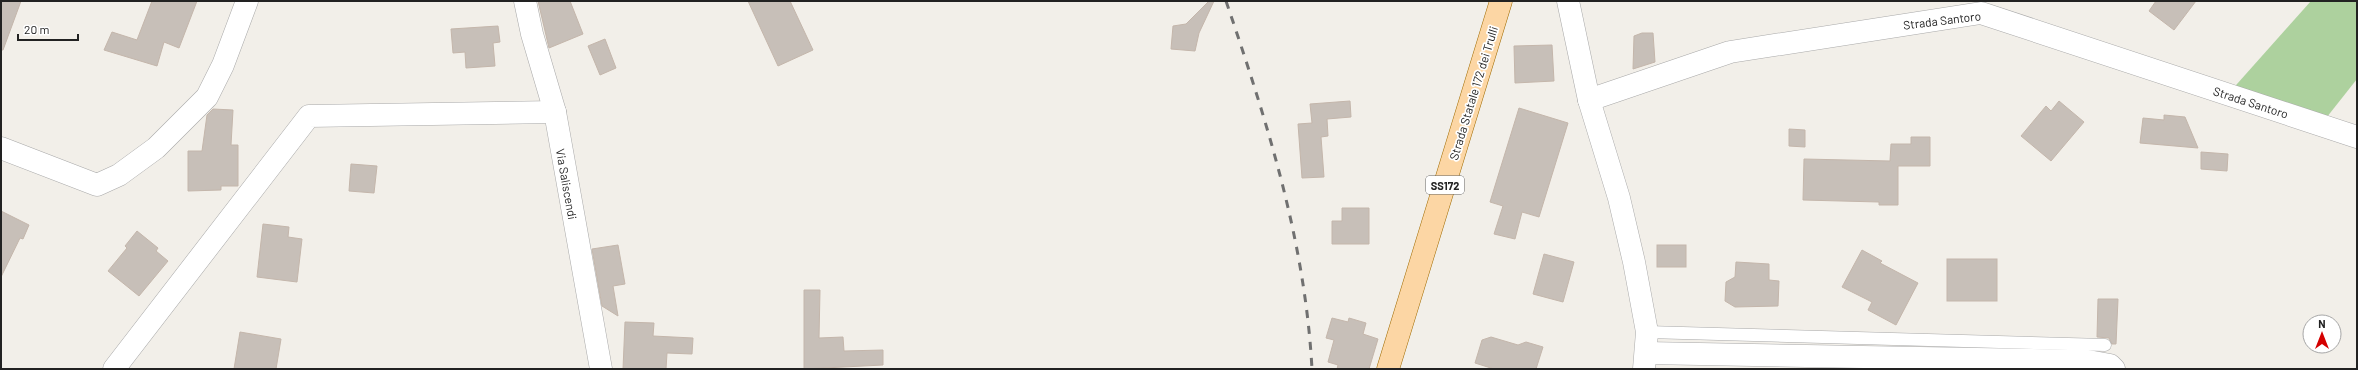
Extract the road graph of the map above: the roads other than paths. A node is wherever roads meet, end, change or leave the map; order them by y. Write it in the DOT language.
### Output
graph roads {
  1 [pos="247,1"];
  2 [pos="525,1"];
  3 [pos="1501,1"];
  4 [pos="1568,1"];
  5 [pos="1984,7"];
  6 [pos="1589,100"];
  7 [pos="554,112"];
  8 [pos="2357,137"];
  9 [pos="1,148"];
  10 [pos="1647,332"];
  11 [pos="2105,345"];
  12 [pos="1645,361"];
  13 [pos="114,369"];
  14 [pos="601,369"];
  15 [pos="1388,369"];
  16 [pos="2114,369"];
  1 -- 9 [label="street"];
  2 -- 7 [label="street, Via Saliscendi"];
  3 -- 15 [label="main road, Strada Statale 172 dei Trulli / SS172"];
  4 -- 6 [label="street"];
  5 -- 6 [label="street, Strada Santoro"];
  5 -- 8 [label="street, Strada Santoro"];
  6 -- 10 [label="street"];
  7 -- 13 [label="street"];
  7 -- 14 [label="street, Via Saliscendi"];
  10 -- 11 [label="lane"];
  10 -- 12 [label="street"];
  12 -- 16 [label="street"];
}
